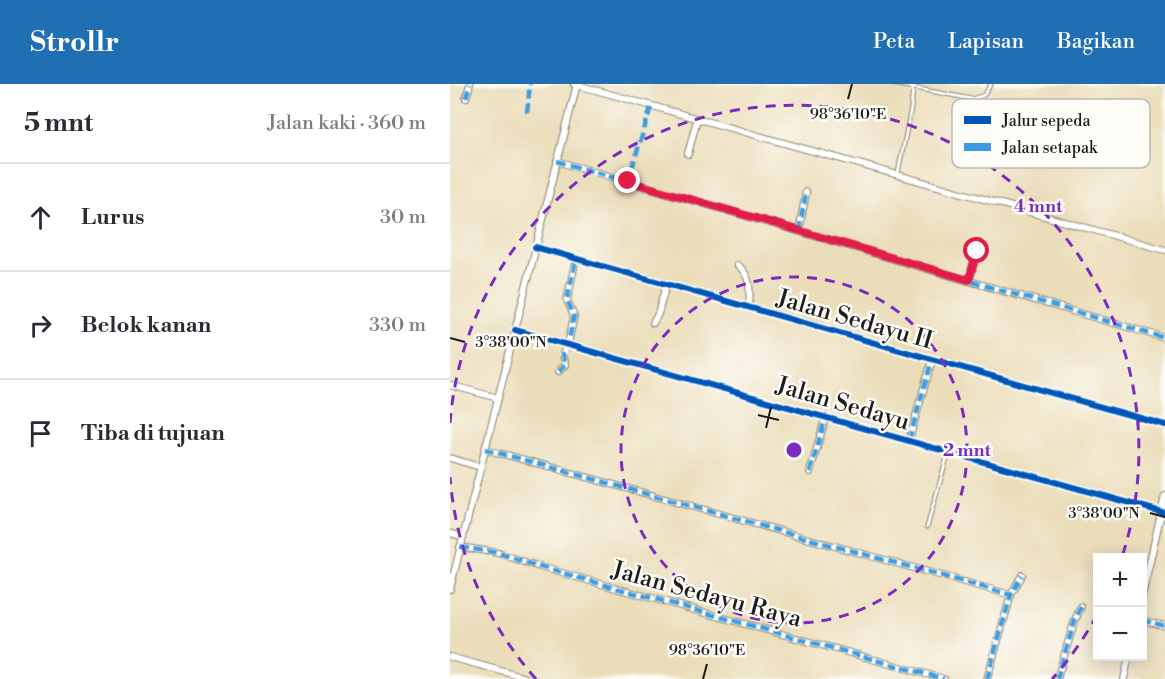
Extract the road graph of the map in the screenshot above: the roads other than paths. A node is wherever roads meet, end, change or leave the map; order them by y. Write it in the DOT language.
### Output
graph roads {
  1 [pos="470,84"];
  2 [pos="893,84"];
  3 [pos="991,84"];
  4 [pos="577,85"];
  5 [pos="913,88"];
  6 [pos="466,98"];
  7 [pos="697,119"];
  8 [pos="688,154"];
  9 [pos="557,160"];
  10 [pos="897,175"];
  11 [pos="806,192"];
  12 [pos="799,231"];
  13 [pos="979,243"];
  14 [pos="535,247"];
  15 [pos="1165,250"];
  16 [pos="576,259"];
  17 [pos="737,265"];
  18 [pos="969,280"];
  19 [pos="666,285"];
  20 [pos="749,308"];
  21 [pos="653,323"];
  22 [pos="515,330"];
  23 [pos="1165,338"];
  24 [pos="568,344"];
  25 [pos="932,360"];
  26 [pos="558,372"];
  27 [pos="450,385"];
  28 [pos="498,398"];
  29 [pos="826,416"];
  30 [pos="1165,425"];
  31 [pos="909,440"];
  32 [pos="485,449"];
  33 [pos="949,451"];
  34 [pos="450,458"];
  35 [pos="480,467"];
  36 [pos="810,472"];
  37 [pos="1165,496"];
  38 [pos="1163,512"];
  39 [pos="927,527"];
  40 [pos="450,533"];
  41 [pos="463,537"];
  42 [pos="460,547"];
  43 [pos="1022,575"];
  44 [pos="1147,579"];
  45 [pos="450,589"];
  46 [pos="1011,595"];
  47 [pos="1082,607"];
  48 [pos="1147,621"];
  49 [pos="1165,626"];
  50 [pos="450,657"];
  51 [pos="1127,661"];
  52 [pos="530,679"];
  53 [pos="944,679"];
  54 [pos="987,679"];
  55 [pos="1057,679"];
  56 [pos="1124,679"];
  1 -- 6 [label="street"];
  2 -- 5 [label="lane"];
  3 -- 5 [label="lane"];
  4 -- 7 [label="street"];
  4 -- 9 [label="street"];
  5 -- 10 [label="lane"];
  7 -- 8 [label="street"];
  7 -- 10 [label="street"];
  9 -- 12 [label="street"];
  9 -- 14 [label="street"];
  10 -- 15 [label="street"];
  11 -- 12 [label="street"];
  12 -- 18 [label="street"];
  13 -- 18 [label="street"];
  14 -- 16 [label="street, Jalan Sedayu II"];
  14 -- 22 [label="street"];
  16 -- 19 [label="street, Jalan Sedayu II"];
  16 -- 24 [label="street"];
  17 -- 20 [label="street"];
  18 -- 23 [label="street"];
  19 -- 20 [label="street, Jalan Sedayu II"];
  19 -- 21 [label="street"];
  20 -- 25 [label="street, Jalan Sedayu II"];
  22 -- 24 [label="street, Jalan Sedayu"];
  22 -- 28 [label="street"];
  24 -- 26 [label="street"];
  24 -- 29 [label="street, Jalan Sedayu"];
  25 -- 30 [label="street, Jalan Sedayu II"];
  25 -- 31 [label="street"];
  27 -- 28 [label="street"];
  28 -- 32 [label="street"];
  29 -- 31 [label="street, Jalan Sedayu"];
  29 -- 36 [label="street"];
  31 -- 33 [label="street, Jalan Sedayu"];
  32 -- 35 [label="street"];
  32 -- 46 [label="street"];
  33 -- 38 [label="street, Jalan Sedayu"];
  33 -- 39 [label="lane"];
  34 -- 35 [label="street"];
  35 -- 41 [label="street"];
  37 -- 38 [label="street"];
  38 -- 44 [label="street"];
  40 -- 41 [label="street"];
  41 -- 42 [label="street"];
  42 -- 45 [label="street"];
  42 -- 53 [label="street, Jalan Sedayu Raya"];
  43 -- 46 [label="street"];
  46 -- 54 [label="street"];
  47 -- 55 [label="street"];
  48 -- 49 [label="street"];
  50 -- 52 [label="street"];
  51 -- 56 [label="street"];
}
